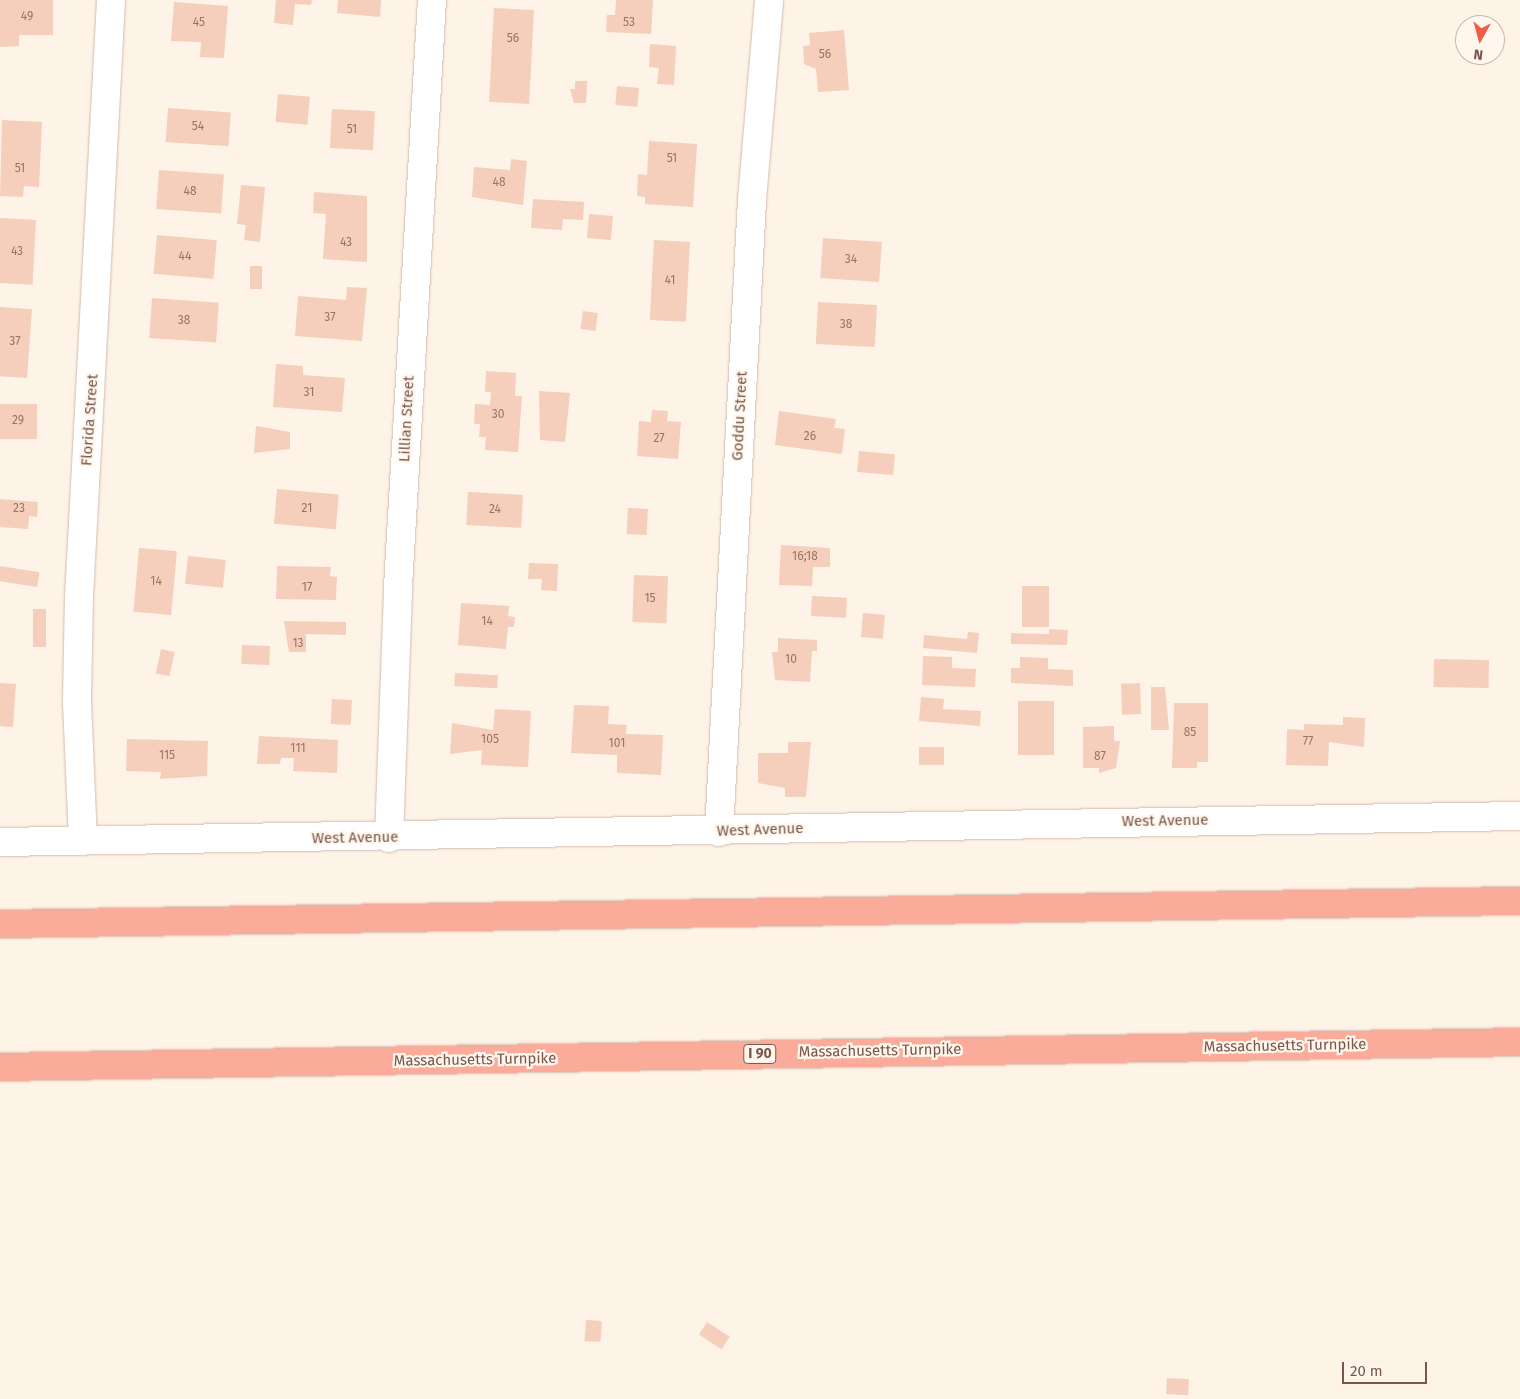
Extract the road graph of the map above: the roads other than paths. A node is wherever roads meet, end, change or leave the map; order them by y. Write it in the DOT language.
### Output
graph roads {
  1 [pos="111,0"];
  2 [pos="432,0"];
  3 [pos="769,0"];
  4 [pos="1520,816"];
  5 [pos="719,832"];
  6 [pos="389,838"];
  7 [pos="83,840"];
  8 [pos="0,842"];
  9 [pos="1520,901"];
  10 [pos="0,924"];
  11 [pos="1520,1042"];
  12 [pos="0,1067"];
  1 -- 7 [label="street, Florida Street"];
  2 -- 6 [label="street, Lillian Street"];
  3 -- 5 [label="street, Goddu Street"];
  4 -- 5 [label="street, West Avenue"];
  5 -- 6 [label="street, West Avenue"];
  6 -- 7 [label="street, West Avenue"];
  7 -- 8 [label="street, West Avenue"];
  9 -- 10 [label="highway"];
  11 -- 12 [label="highway, Massachusetts Turnpike / I 90"];
}
